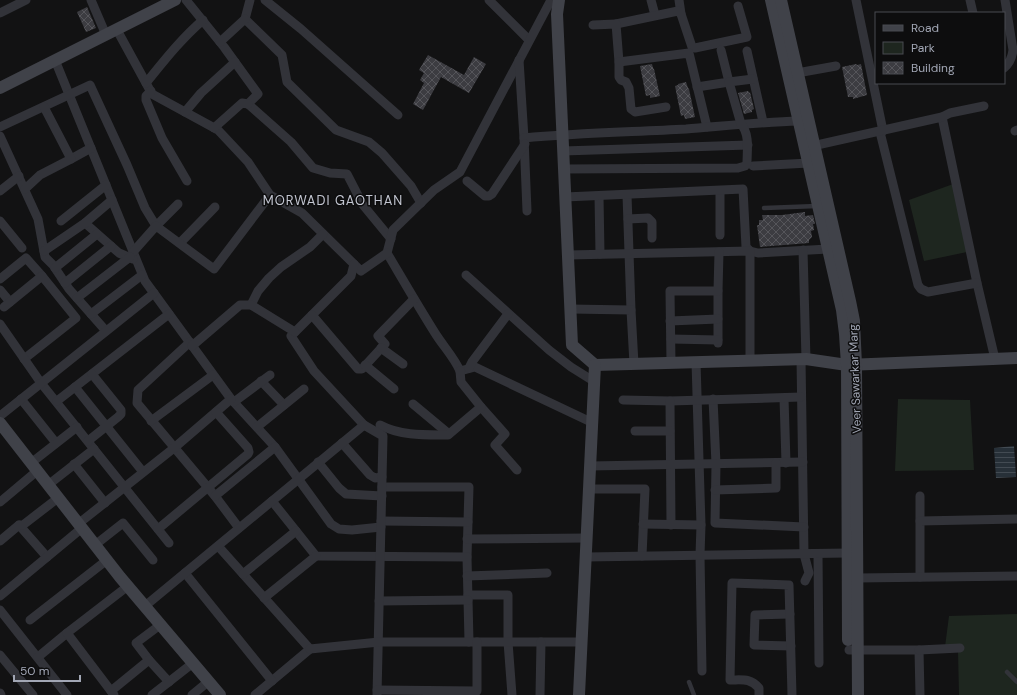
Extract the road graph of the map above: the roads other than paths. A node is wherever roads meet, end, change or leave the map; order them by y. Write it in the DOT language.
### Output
graph roads {
  1 [pos="26,0"];
  2 [pos="91,0"];
  3 [pos="175,0"];
  4 [pos="186,0"];
  5 [pos="250,0"];
  6 [pos="265,0"];
  7 [pos="489,0"];
  8 [pos="551,0"];
  9 [pos="559,0"];
  10 [pos="651,0"];
  11 [pos="679,0"];
  12 [pos="771,0"];
  13 [pos="780,0"];
  14 [pos="856,0"];
  15 [pos="970,0"];
  16 [pos="1006,0"];
  17 [pos="738,6"];
  18 [pos="973,12"];
  19 [pos="0,13"];
  20 [pos="681,14"];
  21 [pos="655,15"];
  22 [pos="245,19"];
  23 [pos="203,20"];
  24 [pos="616,24"];
  25 [pos="593,25"];
  26 [pos="117,30"];
  27 [pos="106,35"];
  28 [pos="530,40"];
  29 [pos="220,42"];
  30 [pos="721,50"];
  31 [pos="746,51"];
  32 [pos="56,60"];
  33 [pos="519,60"];
  34 [pos="235,62"];
  35 [pos="619,62"];
  36 [pos="836,66"];
  37 [pos="1005,67"];
  38 [pos="797,73"];
  39 [pos="753,79"];
  40 [pos="729,82"];
  41 [pos="149,87"];
  42 [pos="697,87"];
  43 [pos="0,88"];
  44 [pos="70,94"];
  45 [pos="248,104"];
  46 [pos="44,106"];
  47 [pos="984,106"];
  48 [pos="666,107"];
  49 [pos="185,112"];
  50 [pos="398,115"];
  51 [pos="942,117"];
  52 [pos="799,121"];
  53 [pos="763,122"];
  54 [pos="741,124"];
  55 [pos="0,127"];
  56 [pos="707,127"];
  57 [pos="214,128"];
  58 [pos="881,132"];
  59 [pos="563,135"];
  60 [pos="0,136"];
  61 [pos="524,141"];
  62 [pos="748,145"];
  63 [pos="810,146"];
  64 [pos="91,148"];
  65 [pos="563,151"];
  66 [pos="71,159"];
  67 [pos="808,163"];
  68 [pos="753,166"];
  69 [pos="564,169"];
  70 [pos="19,176"];
  71 [pos="187,181"];
  72 [pos="467,181"];
  73 [pos="106,185"];
  74 [pos="25,189"];
  75 [pos="0,191"];
  76 [pos="720,191"];
  77 [pos="270,195"];
  78 [pos="626,195"];
  79 [pos="599,196"];
  80 [pos="565,197"];
  81 [pos="112,200"];
  82 [pos="421,203"];
  83 [pos="178,204"];
  84 [pos="818,206"];
  85 [pos="216,207"];
  86 [pos="764,208"];
  87 [pos="527,211"];
  88 [pos="628,219"];
  89 [pos="0,221"];
  90 [pos="61,221"];
  91 [pos="85,223"];
  92 [pos="156,226"];
  93 [pos="97,234"];
  94 [pos="323,234"];
  95 [pos="720,235"];
  96 [pos="652,238"];
  97 [pos="391,239"];
  98 [pos="180,243"];
  99 [pos="111,246"];
  100 [pos="22,248"];
  101 [pos="828,249"];
  102 [pos="803,250"];
  103 [pos="44,251"];
  104 [pos="719,252"];
  105 [pos="750,252"];
  106 [pos="388,253"];
  107 [pos="600,254"];
  108 [pos="630,254"];
  109 [pos="568,255"];
  110 [pos="133,256"];
  111 [pos="354,264"];
  112 [pos="55,268"];
  113 [pos="142,275"];
  114 [pos="466,275"];
  115 [pos="42,276"];
  116 [pos="0,279"];
  117 [pos="65,283"];
  118 [pos="977,283"];
  119 [pos="0,290"];
  120 [pos="718,291"];
  121 [pos="154,293"];
  122 [pos="77,298"];
  123 [pos="414,299"];
  124 [pos="251,305"];
  125 [pos="570,309"];
  126 [pos="631,310"];
  127 [pos="91,314"];
  128 [pos="169,314"];
  129 [pos="508,314"];
  130 [pos="312,315"];
  131 [pos="718,319"];
  132 [pos="670,321"];
  133 [pos="0,324"];
  134 [pos="106,331"];
  135 [pos="296,332"];
  136 [pos="671,339"];
  137 [pos="191,344"];
  138 [pos="381,348"];
  139 [pos="1017,358"];
  140 [pos="24,359"];
  141 [pos="803,359"];
  142 [pos="995,359"];
  143 [pos="750,360"];
  144 [pos="696,362"];
  145 [pos="671,363"];
  146 [pos="403,364"];
  147 [pos="634,364"];
  148 [pos="365,365"];
  149 [pos="595,365"];
  150 [pos="852,365"];
  151 [pos="465,370"];
  152 [pos="92,374"];
  153 [pos="213,375"];
  154 [pos="270,375"];
  155 [pos="261,381"];
  156 [pos="595,382"];
  157 [pos="41,383"];
  158 [pos="75,387"];
  159 [pos="304,389"];
  160 [pos="394,389"];
  161 [pos="801,397"];
  162 [pos="784,398"];
  163 [pos="21,399"];
  164 [pos="713,399"];
  165 [pos="623,400"];
  166 [pos="696,400"];
  167 [pos="57,401"];
  168 [pos="232,401"];
  169 [pos="670,401"];
  170 [pos="413,404"];
  171 [pos="284,405"];
  172 [pos="481,407"];
  173 [pos="216,412"];
  174 [pos="0,416"];
  175 [pos="151,421"];
  176 [pos="0,423"];
  177 [pos="592,423"];
  178 [pos="364,425"];
  179 [pos="380,425"];
  180 [pos="107,426"];
  181 [pos="77,427"];
  182 [pos="257,427"];
  183 [pos="635,431"];
  184 [pos="670,431"];
  185 [pos="449,434"];
  186 [pos="88,441"];
  187 [pos="56,443"];
  188 [pos="342,443"];
  189 [pos="275,447"];
  190 [pos="174,448"];
  191 [pos="94,449"];
  192 [pos="318,462"];
  193 [pos="803,462"];
  194 [pos="776,463"];
  195 [pos="786,463"];
  196 [pos="74,464"];
  197 [pos="698,464"];
  198 [pos="716,464"];
  199 [pos="670,465"];
  200 [pos="590,466"];
  201 [pos="34,467"];
  202 [pos="517,470"];
  203 [pos="143,472"];
  204 [pos="299,478"];
  205 [pos="48,485"];
  206 [pos="125,486"];
  207 [pos="382,487"];
  208 [pos="207,488"];
  209 [pos="589,489"];
  210 [pos="715,490"];
  211 [pos="214,496"];
  212 [pos="920,496"];
  213 [pos="58,498"];
  214 [pos="272,501"];
  215 [pos="0,502"];
  216 [pos="105,503"];
  217 [pos="1017,519"];
  218 [pos="920,521"];
  219 [pos="468,522"];
  220 [pos="381,524"];
  221 [pos="643,524"];
  222 [pos="19,525"];
  223 [pos="671,525"];
  224 [pos="701,525"];
  225 [pos="80,526"];
  226 [pos="804,527"];
  227 [pos="239,528"];
  228 [pos="158,529"];
  229 [pos="296,531"];
  230 [pos="587,538"];
  231 [pos="467,539"];
  232 [pos="0,541"];
  233 [pos="169,543"];
  234 [pos="95,545"];
  235 [pos="218,546"];
  236 [pos="848,553"];
  237 [pos="804,554"];
  238 [pos="818,554"];
  239 [pos="700,555"];
  240 [pos="316,556"];
  241 [pos="380,556"];
  242 [pos="642,556"];
  243 [pos="467,557"];
  244 [pos="586,557"];
  245 [pos="47,558"];
  246 [pos="107,560"];
  247 [pos="153,560"];
  248 [pos="185,573"];
  249 [pos="547,573"];
  250 [pos="243,574"];
  251 [pos="467,576"];
  252 [pos="1017,576"];
  253 [pos="920,577"];
  254 [pos="857,578"];
  255 [pos="805,582"];
  256 [pos="128,586"];
  257 [pos="0,596"];
  258 [pos="264,598"];
  259 [pos="468,598"];
  260 [pos="379,601"];
  261 [pos="145,606"];
  262 [pos="0,610"];
  263 [pos="790,614"];
  264 [pos="30,620"];
  265 [pos="160,624"];
  266 [pos="67,633"];
  267 [pos="379,642"];
  268 [pos="473,642"];
  269 [pos="508,642"];
  270 [pos="540,642"];
  271 [pos="582,642"];
  272 [pos="791,646"];
  273 [pos="960,648"];
  274 [pos="310,649"];
  275 [pos="853,650"];
  276 [pos="919,650"];
  277 [pos="0,655"];
  278 [pos="38,657"];
  279 [pos="149,660"];
  280 [pos="193,663"];
  281 [pos="819,663"];
  282 [pos="702,671"];
  283 [pos="1007,672"];
  284 [pos="209,681"];
  285 [pos="272,681"];
  286 [pos="169,682"];
  287 [pos="690,682"];
  288 [pos="1017,682"];
  289 [pos="112,693"];
  290 [pos="377,693"];
  291 [pos="32,695"];
  292 [pos="68,695"];
  293 [pos="152,695"];
  294 [pos="192,695"];
  295 [pos="220,695"];
  296 [pos="255,695"];
  297 [pos="512,695"];
  298 [pos="540,695"];
  299 [pos="579,695"];
  300 [pos="694,695"];
  301 [pos="759,695"];
  302 [pos="792,695"];
  303 [pos="849,695"];
  304 [pos="858,695"];
  305 [pos="920,695"];
  1 -- 19 [label="street"];
  2 -- 27 [label="street"];
  3 -- 26 [label="street"];
  4 -- 23 [label="street"];
  5 -- 22 [label="street"];
  6 -- 50 [label="street"];
  7 -- 28 [label="street"];
  8 -- 28 [label="street"];
  9 -- 59 [label="street"];
  10 -- 21 [label="street"];
  11 -- 20 [label="street"];
  12 -- 52 [label="street, Veer Sawarkar Marg"];
  13 -- 38 [label="street, Veer Sawarkar Marg"];
  14 -- 58 [label="street"];
  15 -- 18 [label="street"];
  16 -- 37 [label="street"];
  17 -- 20 [label="street"];
  20 -- 21 [label="street"];
  21 -- 24 [label="street"];
  22 -- 29 [label="street"];
  22 -- 82 [label="street"];
  23 -- 29 [label="street"];
  23 -- 41 [label="street"];
  24 -- 25 [label="street"];
  24 -- 35 [label="street"];
  26 -- 27 [label="street"];
  26 -- 41 [label="street"];
  27 -- 32 [label="street"];
  28 -- 33 [label="street"];
  29 -- 34 [label="street"];
  30 -- 40 [label="street"];
  31 -- 39 [label="street"];
  32 -- 43 [label="street"];
  32 -- 44 [label="street"];
  33 -- 61 [label="street"];
  33 -- 82 [label="street"];
  34 -- 45 [label="street"];
  34 -- 49 [label="street"];
  35 -- 42 [label="street"];
  35 -- 48 [label="street"];
  36 -- 38 [label="street"];
  38 -- 63 [label="street, Veer Sawarkar Marg"];
  39 -- 40 [label="street"];
  39 -- 53 [label="street"];
  40 -- 42 [label="street"];
  40 -- 54 [label="street"];
  41 -- 49 [label="street"];
  41 -- 71 [label="street"];
  42 -- 56 [label="street"];
  44 -- 46 [label="street"];
  44 -- 64 [label="street"];
  44 -- 92 [label="street"];
  45 -- 57 [label="street"];
  45 -- 97 [label="street"];
  46 -- 55 [label="street"];
  46 -- 66 [label="street"];
  47 -- 51 [label="street"];
  49 -- 57 [label="street"];
  51 -- 58 [label="street"];
  51 -- 118 [label="street"];
  52 -- 53 [label="street"];
  52 -- 63 [label="street, Veer Sawarkar Marg"];
  53 -- 54 [label="street"];
  54 -- 56 [label="street"];
  54 -- 62 [label="street"];
  56 -- 59 [label="street"];
  57 -- 77 [label="street"];
  58 -- 63 [label="street"];
  58 -- 118 [label="street"];
  59 -- 61 [label="street"];
  59 -- 65 [label="street"];
  60 -- 70 [label="street"];
  61 -- 72 [label="street"];
  61 -- 87 [label="street"];
  62 -- 65 [label="street"];
  62 -- 69 [label="street"];
  63 -- 67 [label="street, Veer Sawarkar Marg"];
  63 -- 150 [label="street, Veer Sawarkar Marg"];
  64 -- 66 [label="street"];
  64 -- 73 [label="street"];
  65 -- 69 [label="street"];
  66 -- 74 [label="street"];
  67 -- 68 [label="street"];
  67 -- 84 [label="street, Veer Sawarkar Marg"];
  69 -- 80 [label="street"];
  70 -- 74 [label="street"];
  70 -- 75 [label="street"];
  73 -- 81 [label="street"];
  73 -- 90 [label="street"];
  74 -- 103 [label="street"];
  76 -- 78 [label="street"];
  76 -- 95 [label="street"];
  76 -- 105 [label="street"];
  77 -- 94 [label="street"];
  77 -- 98 [label="street"];
  78 -- 79 [label="street"];
  78 -- 88 [label="street"];
  79 -- 80 [label="street"];
  79 -- 107 [label="street"];
  80 -- 109 [label="street"];
  81 -- 91 [label="street"];
  81 -- 110 [label="street"];
  82 -- 97 [label="street"];
  83 -- 92 [label="street"];
  84 -- 86 [label="lane"];
  84 -- 101 [label="street, Veer Sawarkar Marg"];
  85 -- 98 [label="street"];
  88 -- 96 [label="street"];
  88 -- 108 [label="street"];
  89 -- 100 [label="street"];
  91 -- 93 [label="street"];
  91 -- 103 [label="street"];
  92 -- 98 [label="street"];
  92 -- 110 [label="street"];
  93 -- 99 [label="street"];
  93 -- 112 [label="street"];
  94 -- 111 [label="street"];
  94 -- 124 [label="street"];
  97 -- 106 [label="street"];
  99 -- 110 [label="street"];
  99 -- 117 [label="street"];
  101 -- 102 [label="street"];
  101 -- 150 [label="street, Veer Sawarkar Marg"];
  102 -- 105 [label="street"];
  102 -- 141 [label="street"];
  103 -- 112 [label="street"];
  104 -- 105 [label="street"];
  104 -- 108 [label="street"];
  104 -- 120 [label="street"];
  105 -- 143 [label="street"];
  106 -- 111 [label="street"];
  106 -- 123 [label="street"];
  107 -- 108 [label="street"];
  107 -- 109 [label="street"];
  108 -- 126 [label="street"];
  109 -- 125 [label="street"];
  110 -- 113 [label="street"];
  110 -- 122 [label="street"];
  111 -- 130 [label="street"];
  112 -- 117 [label="street"];
  113 -- 121 [label="street"];
  113 -- 127 [label="street"];
  114 -- 129 [label="street"];
  115 -- 116 [label="street"];
  115 -- 119 [label="street"];
  115 -- 140 [label="street"];
  117 -- 122 [label="street"];
  118 -- 142 [label="street"];
  120 -- 131 [label="street"];
  120 -- 132 [label="street"];
  121 -- 128 [label="street"];
  121 -- 134 [label="street"];
  122 -- 127 [label="street"];
  123 -- 138 [label="street"];
  123 -- 151 [label="street"];
  124 -- 135 [label="street"];
  124 -- 137 [label="street"];
  125 -- 126 [label="street"];
  125 -- 149 [label="street"];
  126 -- 147 [label="street"];
  127 -- 134 [label="street"];
  128 -- 137 [label="street"];
  128 -- 152 [label="street"];
  129 -- 151 [label="street"];
  129 -- 156 [label="street"];
  130 -- 135 [label="street"];
  130 -- 148 [label="street"];
  131 -- 132 [label="street"];
  131 -- 136 [label="street"];
  132 -- 136 [label="street"];
  133 -- 140 [label="street"];
  134 -- 157 [label="street"];
  135 -- 178 [label="street"];
  136 -- 145 [label="street"];
  137 -- 153 [label="street"];
  137 -- 175 [label="street"];
  138 -- 146 [label="street"];
  138 -- 148 [label="street"];
  139 -- 142 [label="street"];
  140 -- 157 [label="street"];
  141 -- 143 [label="street"];
  141 -- 150 [label="street"];
  141 -- 161 [label="street"];
  142 -- 150 [label="street"];
  143 -- 144 [label="street"];
  144 -- 145 [label="street"];
  144 -- 166 [label="street"];
  145 -- 147 [label="street"];
  147 -- 149 [label="street"];
  148 -- 160 [label="street"];
  149 -- 156 [label="street"];
  150 -- 236 [label="street, Veer Sawarkar Marg"];
  150 -- 254 [label="street, Veer Sawarkar Marg"];
  151 -- 172 [label="street"];
  151 -- 177 [label="street"];
  152 -- 158 [label="street"];
  152 -- 180 [label="street"];
  153 -- 168 [label="street"];
  153 -- 175 [label="street"];
  154 -- 155 [label="street"];
  155 -- 168 [label="street"];
  155 -- 171 [label="street"];
  156 -- 177 [label="street"];
  157 -- 163 [label="street"];
  157 -- 167 [label="street"];
  158 -- 167 [label="street"];
  158 -- 180 [label="street"];
  159 -- 171 [label="street"];
  161 -- 162 [label="street"];
  161 -- 193 [label="street"];
  162 -- 164 [label="street"];
  162 -- 195 [label="street"];
  163 -- 174 [label="street"];
  163 -- 187 [label="street"];
  164 -- 166 [label="street"];
  164 -- 198 [label="street"];
  165 -- 169 [label="street"];
  166 -- 169 [label="street"];
  166 -- 197 [label="street"];
  167 -- 181 [label="street"];
  168 -- 173 [label="street"];
  168 -- 182 [label="street"];
  169 -- 184 [label="street"];
  170 -- 185 [label="street"];
  171 -- 182 [label="street"];
  172 -- 185 [label="street"];
  172 -- 202 [label="street"];
  173 -- 190 [label="street"];
  173 -- 208 [label="street"];
  175 -- 190 [label="street"];
  176 -- 201 [label="street"];
  177 -- 200 [label="street"];
  178 -- 188 [label="street"];
  178 -- 207 [label="street"];
  179 -- 185 [label="street"];
  180 -- 186 [label="street"];
  180 -- 203 [label="street"];
  181 -- 186 [label="street"];
  181 -- 187 [label="street"];
  182 -- 189 [label="street"];
  183 -- 184 [label="street"];
  184 -- 199 [label="street"];
  186 -- 191 [label="street"];
  187 -- 201 [label="street"];
  188 -- 192 [label="street"];
  188 -- 207 [label="street"];
  189 -- 204 [label="street"];
  189 -- 211 [label="street"];
  190 -- 203 [label="street"];
  190 -- 208 [label="street"];
  191 -- 196 [label="street"];
  191 -- 206 [label="street"];
  192 -- 204 [label="street"];
  192 -- 207 [label="street"];
  193 -- 195 [label="street"];
  193 -- 226 [label="street"];
  194 -- 195 [label="street"];
  194 -- 198 [label="street"];
  194 -- 210 [label="street"];
  196 -- 205 [label="street"];
  196 -- 216 [label="street"];
  197 -- 198 [label="street"];
  197 -- 199 [label="street"];
  197 -- 224 [label="street"];
  198 -- 210 [label="street"];
  199 -- 200 [label="street"];
  199 -- 223 [label="street"];
  200 -- 209 [label="street"];
  201 -- 205 [label="street"];
  201 -- 215 [label="street"];
  203 -- 206 [label="street"];
  204 -- 214 [label="street"];
  204 -- 220 [label="street"];
  205 -- 213 [label="street"];
  206 -- 216 [label="street"];
  206 -- 228 [label="street"];
  207 -- 219 [label="street"];
  207 -- 220 [label="street"];
  208 -- 211 [label="street"];
  208 -- 228 [label="street"];
  209 -- 221 [label="street"];
  209 -- 230 [label="street"];
  210 -- 226 [label="street"];
  211 -- 227 [label="street"];
  212 -- 218 [label="street"];
  213 -- 222 [label="street"];
  213 -- 225 [label="street"];
  214 -- 227 [label="street"];
  214 -- 229 [label="street"];
  216 -- 225 [label="street"];
  217 -- 218 [label="street"];
  218 -- 253 [label="street"];
  219 -- 220 [label="street"];
  219 -- 231 [label="street"];
  220 -- 241 [label="street"];
  221 -- 223 [label="street"];
  221 -- 242 [label="street"];
  222 -- 232 [label="street"];
  222 -- 245 [label="street"];
  223 -- 224 [label="street"];
  224 -- 239 [label="street"];
  225 -- 234 [label="street"];
  225 -- 245 [label="street"];
  226 -- 237 [label="street"];
  227 -- 235 [label="street"];
  228 -- 233 [label="street"];
  229 -- 240 [label="street"];
  229 -- 250 [label="street"];
  230 -- 231 [label="street"];
  230 -- 244 [label="street"];
  231 -- 243 [label="street"];
  234 -- 246 [label="street"];
  234 -- 247 [label="street"];
  235 -- 248 [label="street"];
  235 -- 250 [label="street"];
  236 -- 238 [label="street"];
  236 -- 275 [label="street, Veer Sawarkar Marg"];
  237 -- 238 [label="street"];
  237 -- 239 [label="street"];
  237 -- 255 [label="street"];
  238 -- 281 [label="street"];
  239 -- 242 [label="street"];
  239 -- 282 [label="street"];
  240 -- 241 [label="street"];
  240 -- 258 [label="street"];
  241 -- 243 [label="street"];
  241 -- 260 [label="street"];
  242 -- 244 [label="street"];
  243 -- 251 [label="street"];
  244 -- 271 [label="street"];
  245 -- 257 [label="street"];
  246 -- 256 [label="street"];
  246 -- 264 [label="street"];
  248 -- 261 [label="street"];
  248 -- 285 [label="street"];
  249 -- 251 [label="street"];
  250 -- 258 [label="street"];
  251 -- 259 [label="street"];
  252 -- 253 [label="street"];
  253 -- 254 [label="street"];
  254 -- 275 [label="street, Veer Sawarkar Marg"];
  256 -- 261 [label="street"];
  256 -- 266 [label="street"];
  258 -- 274 [label="street"];
  259 -- 260 [label="street"];
  259 -- 268 [label="street"];
  259 -- 269 [label="street"];
  260 -- 267 [label="street"];
  261 -- 265 [label="street"];
  262 -- 278 [label="street"];
  263 -- 272 [label="street"];
  263 -- 272 [label="street"];
  263 -- 301 [label="street"];
  265 -- 279 [label="street"];
  265 -- 280 [label="street"];
  266 -- 278 [label="street"];
  266 -- 289 [label="street"];
  267 -- 268 [label="street"];
  267 -- 274 [label="street"];
  267 -- 290 [label="street"];
  268 -- 269 [label="street"];
  268 -- 290 [label="street"];
  269 -- 270 [label="street"];
  269 -- 297 [label="street"];
  270 -- 271 [label="street"];
  270 -- 298 [label="street"];
  271 -- 299 [label="street"];
  272 -- 302 [label="street"];
  273 -- 276 [label="street"];
  274 -- 285 [label="street"];
  275 -- 276 [label="street"];
  275 -- 303 [label="street, Veer Sawarkar Marg"];
  275 -- 304 [label="street, Veer Sawarkar Marg"];
  276 -- 305 [label="street"];
  277 -- 291 [label="street"];
  278 -- 292 [label="street"];
  279 -- 286 [label="street"];
  279 -- 289 [label="street"];
  280 -- 284 [label="street"];
  280 -- 286 [label="street"];
  283 -- 288 [label="lane"];
  284 -- 294 [label="street"];
  284 -- 295 [label="street"];
  285 -- 296 [label="street"];
  286 -- 293 [label="street"];
  287 -- 300 [label="lane"];
}
